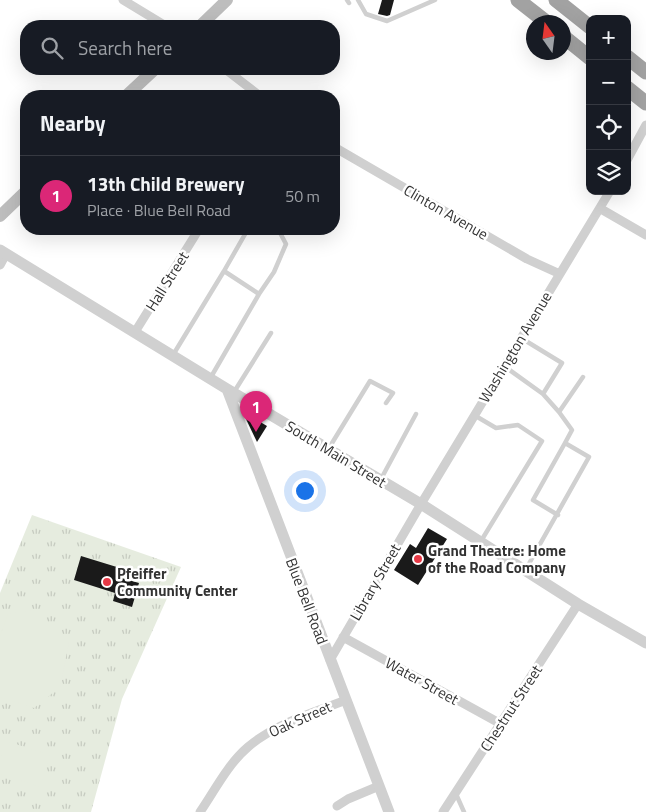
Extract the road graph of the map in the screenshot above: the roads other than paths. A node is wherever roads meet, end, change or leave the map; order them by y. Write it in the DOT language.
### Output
graph roads {
  1 [pos="123,0"];
  2 [pos="227,0"];
  3 [pos="358,0"];
  4 [pos="435,0"];
  5 [pos="518,0"];
  6 [pos="556,0"];
  7 [pos="537,15"];
  8 [pos="156,20"];
  9 [pos="206,20"];
  10 [pos="586,24"];
  11 [pos="571,43"];
  12 [pos="586,55"];
  13 [pos="631,60"];
  14 [pos="646,72"];
  15 [pos="149,75"];
  16 [pos="233,75"];
  17 [pos="132,90"];
  18 [pos="252,90"];
  19 [pos="631,91"];
  20 [pos="646,103"];
  21 [pos="646,125"];
  22 [pos="340,150"];
  23 [pos="631,153"];
  24 [pos="608,195"];
  25 [pos="20,197"];
  26 [pos="601,209"];
  27 [pos="0,216"];
  28 [pos="195,235"];
  29 [pos="245,235"];
  30 [pos="281,235"];
  31 [pos="646,235"];
  32 [pos="3,252"];
  33 [pos="0,265"];
  34 [pos="224,271"];
  35 [pos="560,274"];
  36 [pos="259,294"];
  37 [pos="135,332"];
  38 [pos="271,333"];
  39 [pos="521,338"];
  40 [pos="173,356"];
  41 [pos="504,366"];
  42 [pos="583,377"];
  43 [pos="210,379"];
  44 [pos="230,391"];
  45 [pos="543,394"];
  46 [pos="386,402"];
  47 [pos="560,412"];
  48 [pos="416,414"];
  49 [pos="474,415"];
  50 [pos="565,443"];
  51 [pos="328,449"];
  52 [pos="380,480"];
  53 [pos="421,504"];
  54 [pos="558,515"];
  55 [pos="481,542"];
  56 [pos="525,570"];
  57 [pos="578,604"];
  58 [pos="343,637"];
  59 [pos="645,639"];
  60 [pos="330,660"];
  61 [pos="346,700"];
  62 [pos="501,724"];
  63 [pos="379,786"];
  64 [pos="456,793"];
  65 [pos="337,806"];
  66 [pos="446,811"];
  67 [pos="200,812"];
  68 [pos="389,812"];
  69 [pos="464,812"];
  1 -- 8 [label="street"];
  2 -- 9 [label="main road"];
  3 -- 4 [label="lane"];
  5 -- 7 [label="highway"];
  6 -- 10 [label="highway"];
  11 -- 12 [label="highway"];
  13 -- 14 [label="highway"];
  15 -- 17 [label="main road"];
  16 -- 18 [label="street"];
  19 -- 20 [label="highway"];
  21 -- 23 [label="street"];
  22 -- 35 [label="street, Clinton Avenue"];
  24 -- 26 [label="street, Washington Avenue"];
  25 -- 27 [label="main road"];
  26 -- 31 [label="street"];
  26 -- 35 [label="street, Washington Avenue"];
  28 -- 37 [label="street, Hall Street"];
  29 -- 34 [label="lane"];
  30 -- 36 [label="lane"];
  32 -- 33 [label="street"];
  32 -- 37 [label="street, South Main Street"];
  34 -- 36 [label="lane"];
  34 -- 40 [label="lane"];
  35 -- 39 [label="street, Washington Avenue"];
  36 -- 43 [label="lane"];
  37 -- 40 [label="street, South Main Street"];
  38 -- 44 [label="lane"];
  39 -- 41 [label="street, Washington Avenue"];
  39 -- 45 [label="lane"];
  40 -- 43 [label="street, South Main Street"];
  41 -- 45 [label="lane"];
  41 -- 49 [label="street, Washington Avenue"];
  42 -- 47 [label="lane"];
  43 -- 44 [label="street, South Main Street"];
  44 -- 51 [label="street, South Main Street"];
  44 -- 60 [label="street, Blue Bell Road"];
  45 -- 47 [label="lane"];
  46 -- 51 [label="lane"];
  47 -- 50 [label="lane"];
  48 -- 52 [label="lane"];
  49 -- 53 [label="street, Washington Avenue"];
  49 -- 55 [label="lane"];
  50 -- 54 [label="lane"];
  50 -- 54 [label="lane"];
  51 -- 52 [label="street, South Main Street"];
  52 -- 53 [label="street, South Main Street"];
  53 -- 55 [label="street, South Main Street"];
  53 -- 58 [label="street, Library Street"];
  54 -- 56 [label="lane"];
  55 -- 56 [label="street, South Main Street"];
  56 -- 57 [label="street, South Main Street"];
  57 -- 59 [label="street, South Main Street"];
  57 -- 62 [label="street, Chestnut Street"];
  58 -- 60 [label="street, Library Street"];
  58 -- 62 [label="street, Water Street"];
  60 -- 61 [label="street, Blue Bell Road"];
  61 -- 63 [label="street, Blue Bell Road"];
  61 -- 67 [label="street, Oak Street"];
  62 -- 64 [label="street, Chestnut Street"];
  63 -- 65 [label="street"];
  63 -- 68 [label="street, Blue Bell Road"];
  64 -- 66 [label="street, Chestnut Street"];
  64 -- 69 [label="lane"];
}
